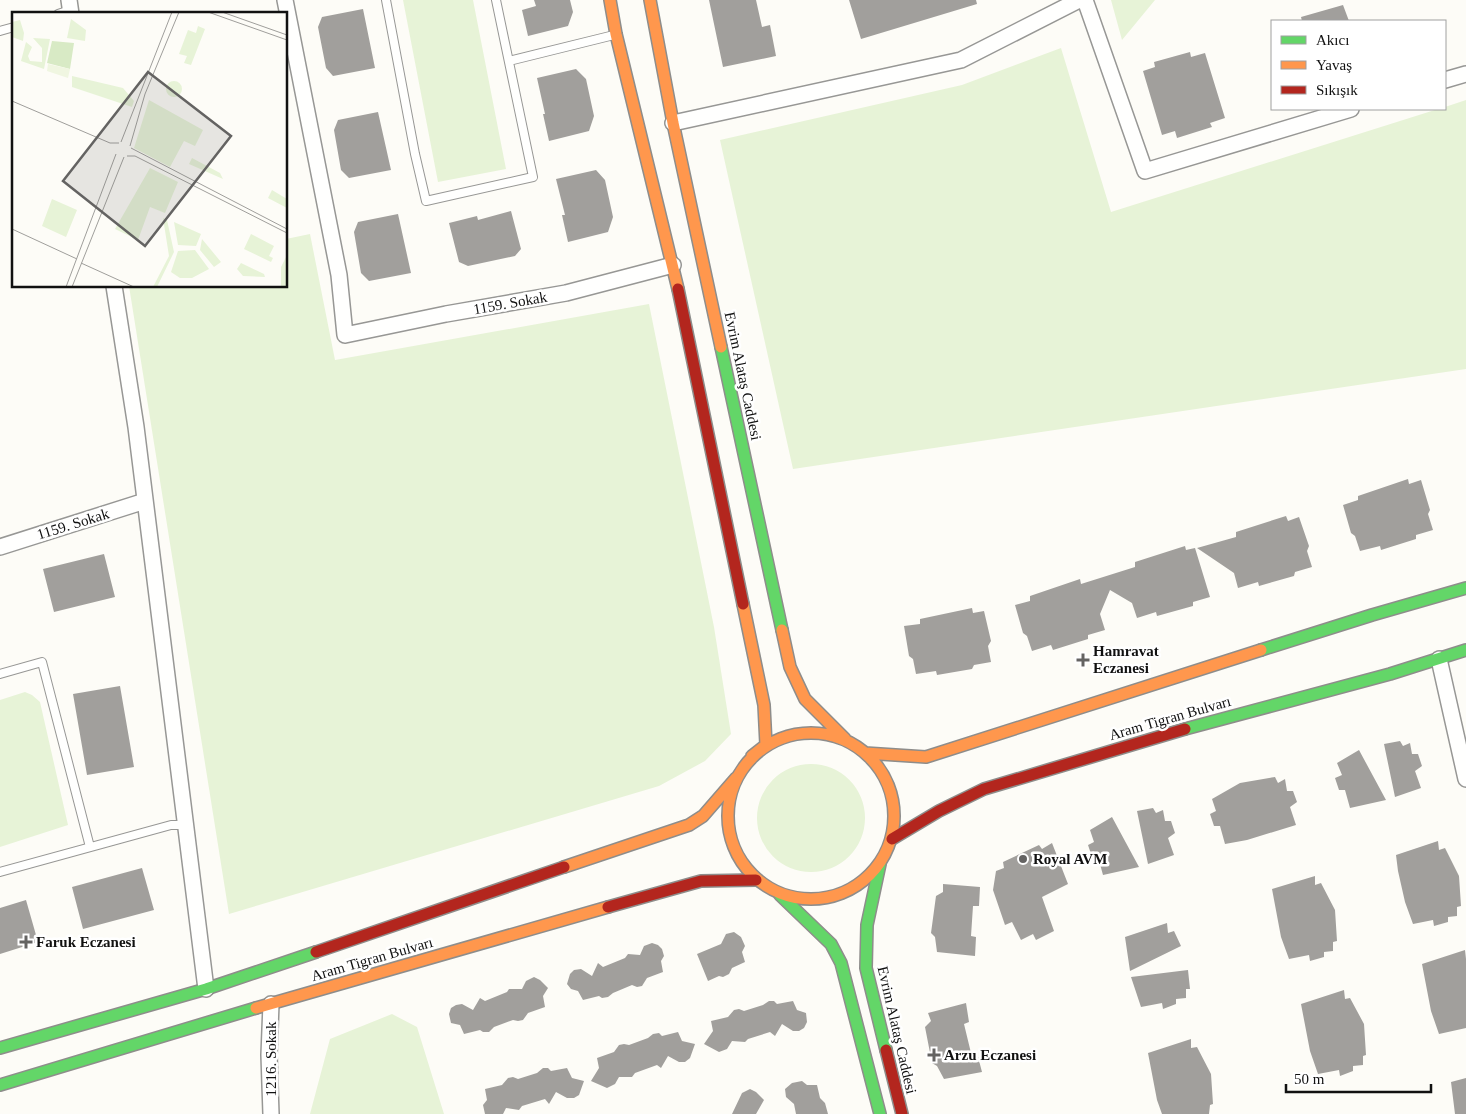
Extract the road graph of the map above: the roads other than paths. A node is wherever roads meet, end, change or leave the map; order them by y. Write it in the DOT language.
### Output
graph roads {
  1 [pos="286,0"];
  2 [pos="386,0"];
  3 [pos="496,0"];
  4 [pos="610,0"];
  5 [pos="650,0"];
  6 [pos="1079,0"];
  7 [pos="1085,0"];
  8 [pos="616,34"];
  9 [pos="509,61"];
  10 [pos="1466,74"];
  11 [pos="1446,80"];
  12 [pos="1348,110"];
  13 [pos="672,123"];
  14 [pos="673,265"];
  15 [pos="114,288"];
  16 [pos="145,501"];
  17 [pos="0,547"];
  18 [pos="1466,588"];
  19 [pos="1466,650"];
  20 [pos="1439,659"];
  21 [pos="0,674"];
  22 [pos="845,739"];
  23 [pos="865,753"];
  24 [pos="752,756"];
  25 [pos="736,778"];
  26 [pos="1466,779"];
  27 [pos="186,825"];
  28 [pos="892,839"];
  29 [pos="90,846"];
  30 [pos="880,864"];
  31 [pos="0,872"];
  32 [pos="756,880"];
  33 [pos="780,894"];
  34 [pos="206,989"];
  35 [pos="271,1004"];
  36 [pos="0,1048"];
  37 [pos="0,1085"];
  38 [pos="270,1114"];
  39 [pos="880,1114"];
  40 [pos="902,1114"];
  1 -- 14 [label="street, 1159. Sokak"];
  2 -- 9 [label="lane"];
  3 -- 9 [label="lane"];
  4 -- 8 [label="main road"];
  5 -- 13 [label="main road, Evrim Alataş Caddesi"];
  6 -- 13 [label="street"];
  7 -- 12 [label="street"];
  8 -- 9 [label="lane"];
  8 -- 14 [label="main road"];
  10 -- 11 [label="street"];
  13 -- 22 [label="main road, Evrim Alataş Caddesi"];
  14 -- 24 [label="main road"];
  15 -- 16 [label="street"];
  16 -- 17 [label="street, 1159. Sokak"];
  16 -- 27 [label="street"];
  18 -- 23 [label="main road"];
  19 -- 20 [label="main road, Aram Tigran Bulvarı"];
  20 -- 26 [label="street"];
  20 -- 28 [label="main road, Aram Tigran Bulvarı"];
  21 -- 29 [label="lane"];
  22 -- 23 [label="main road"];
  22 -- 24 [label="main road"];
  23 -- 28 [label="main road"];
  24 -- 25 [label="main road"];
  25 -- 32 [label="main road"];
  25 -- 34 [label="main road"];
  27 -- 29 [label="lane"];
  27 -- 34 [label="street"];
  28 -- 30 [label="main road"];
  29 -- 31 [label="lane"];
  30 -- 33 [label="main road"];
  30 -- 40 [label="main road, Evrim Alataş Caddesi"];
  32 -- 33 [label="main road"];
  32 -- 35 [label="main road, Aram Tigran Bulvarı"];
  33 -- 39 [label="main road"];
  34 -- 36 [label="main road"];
  35 -- 37 [label="main road, Aram Tigran Bulvarı"];
  35 -- 38 [label="street, 1216. Sokak"];
}
